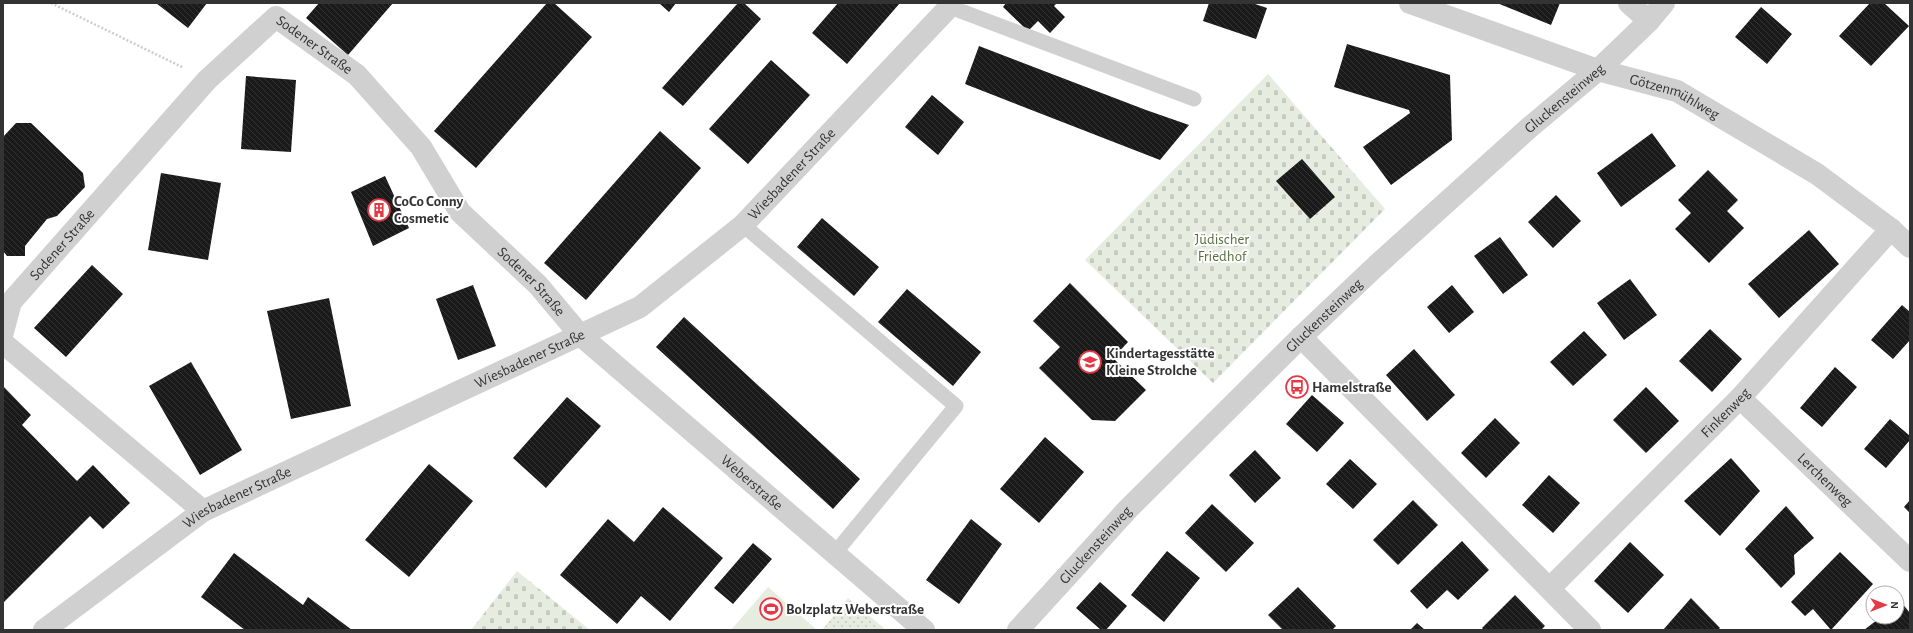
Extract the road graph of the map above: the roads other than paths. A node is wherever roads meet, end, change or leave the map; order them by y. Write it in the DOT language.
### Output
graph roads {
  1 [pos="1410,3"];
  2 [pos="1629,3"];
  3 [pos="1664,3"];
  4 [pos="951,5"];
  5 [pos="1649,21"];
  6 [pos="1598,70"];
  7 [pos="1194,99"];
  8 [pos="743,225"];
  9 [pos="1891,229"];
  10 [pos="1910,247"];
  11 [pos="3,332"];
  12 [pos="580,335"];
  13 [pos="1301,337"];
  14 [pos="3,343"];
  15 [pos="1740,398"];
  16 [pos="203,511"];
  17 [pos="834,552"];
  18 [pos="1910,561"];
  19 [pos="1550,588"];
  20 [pos="1580,627"];
  21 [pos="44,630"];
  22 [pos="924,630"];
  23 [pos="1018,630"];
  1 -- 6 [label="street, Götzenmühlweg"];
  2 -- 5 [label="street"];
  3 -- 5 [label="street, Gluckensteinweg"];
  4 -- 7 [label="lane"];
  4 -- 8 [label="street, Wiesbadener Straße"];
  5 -- 6 [label="street, Gluckensteinweg"];
  6 -- 9 [label="street, Götzenmühlweg"];
  6 -- 13 [label="street, Gluckensteinweg"];
  8 -- 12 [label="street, Wiesbadener Straße"];
  8 -- 17 [label="lane"];
  9 -- 10 [label="street, Götzenmühlweg"];
  9 -- 15 [label="street, Finkenweg"];
  11 -- 12 [label="street, Sodener Straße"];
  12 -- 16 [label="street, Wiesbadener Straße"];
  12 -- 17 [label="street, Weberstraße"];
  13 -- 19 [label="street"];
  13 -- 23 [label="street, Gluckensteinweg"];
  14 -- 16 [label="street"];
  15 -- 18 [label="street, Lerchenweg"];
  15 -- 19 [label="street, Finkenweg"];
  16 -- 21 [label="street, Wiesbadener Straße"];
  17 -- 22 [label="street, Weberstraße"];
  19 -- 20 [label="street"];
}
